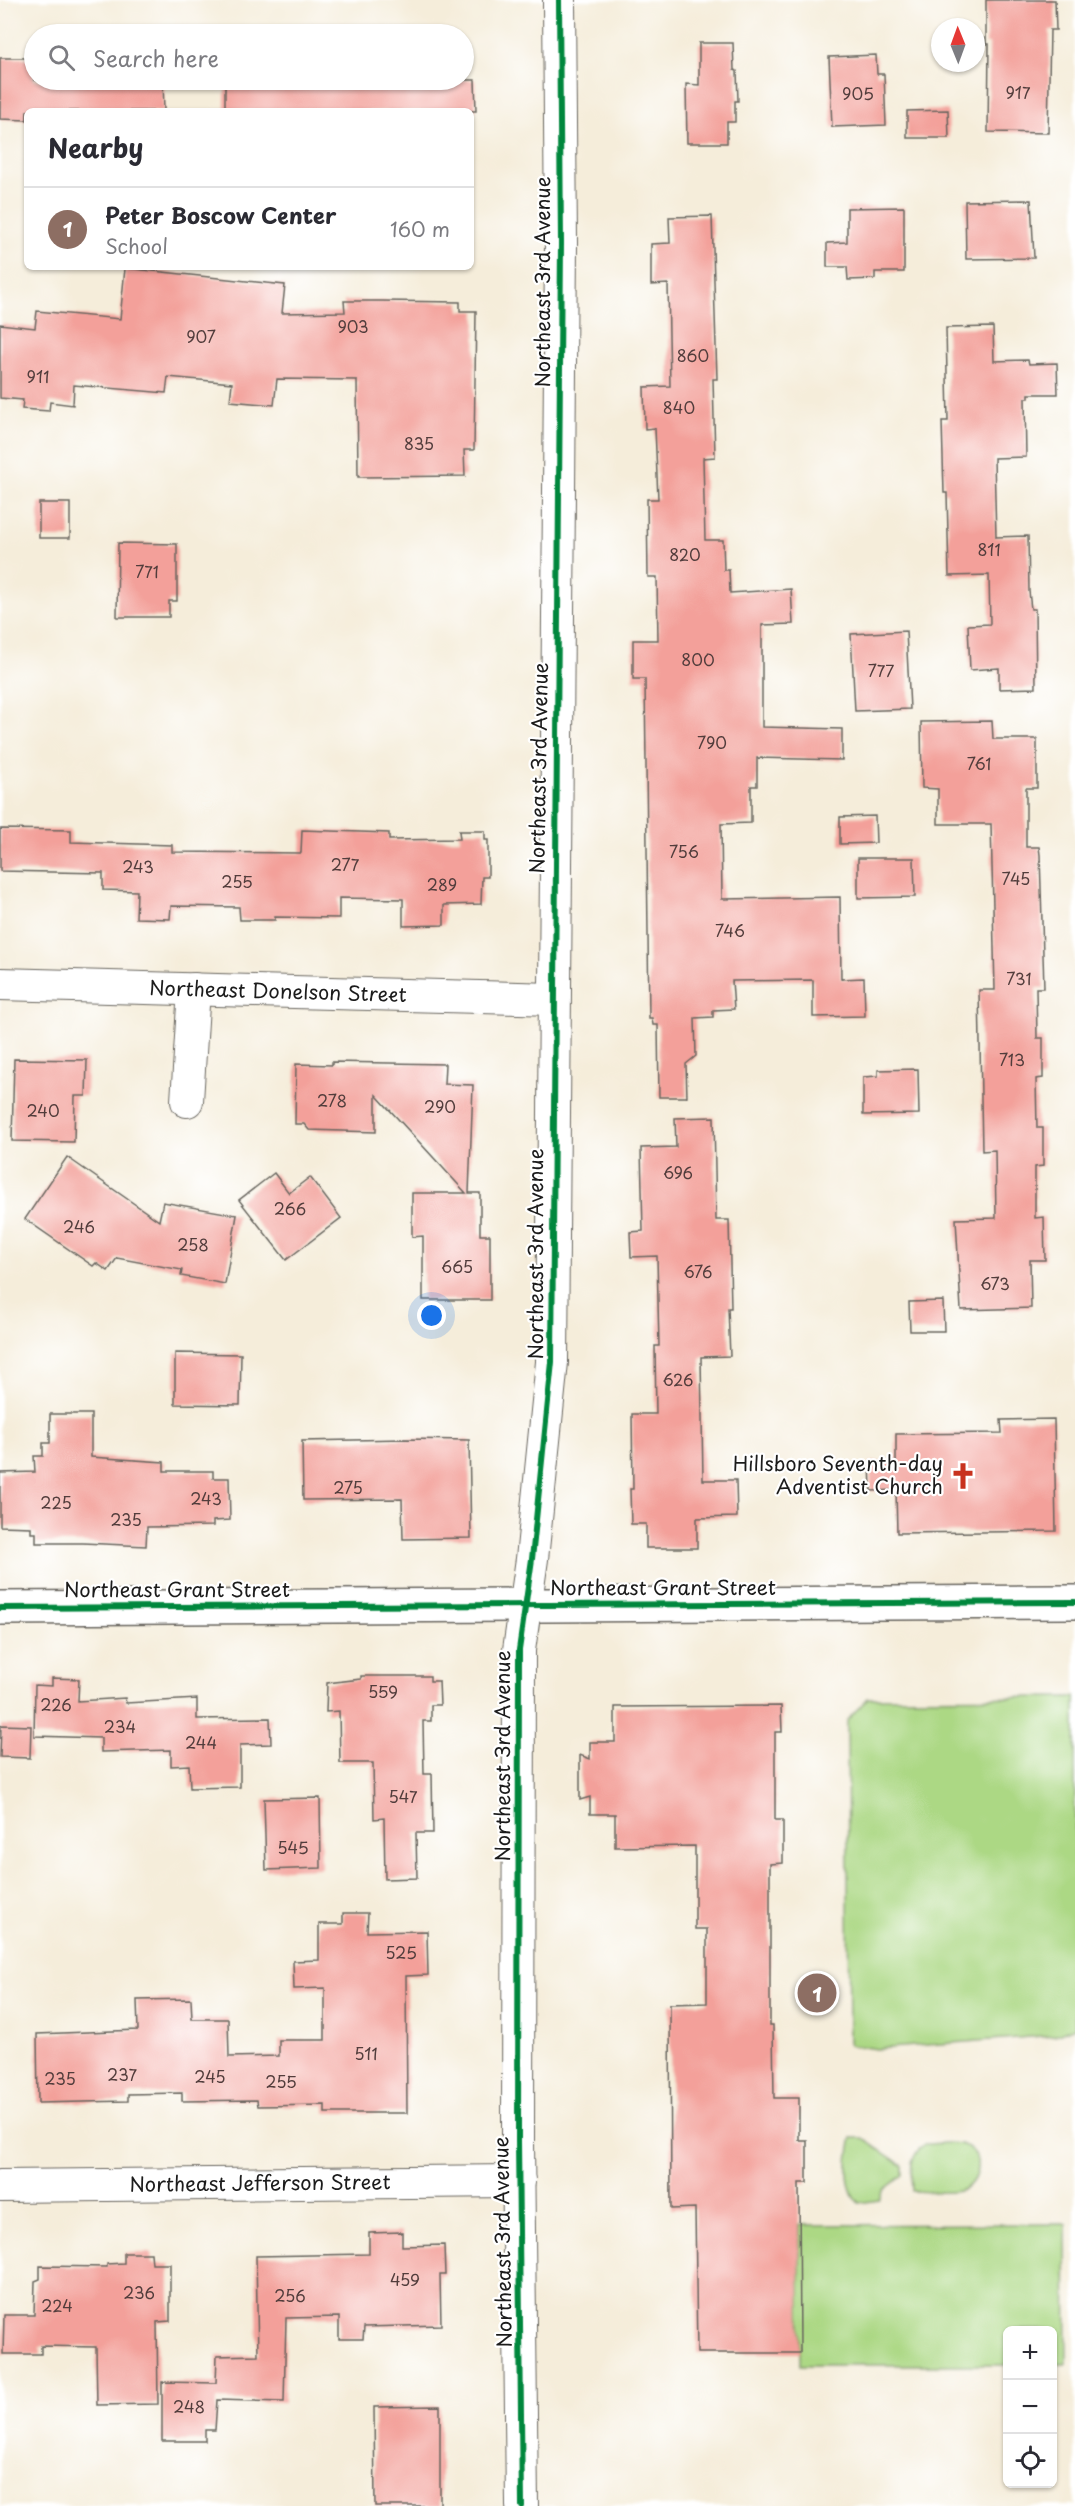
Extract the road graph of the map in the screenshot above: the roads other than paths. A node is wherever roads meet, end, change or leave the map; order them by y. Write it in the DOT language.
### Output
graph roads {
  1 [pos="559,0"];
  2 [pos="0,984"];
  3 [pos="194,989"];
  4 [pos="553,999"];
  5 [pos="187,1101"];
  6 [pos="1075,1602"];
  7 [pos="526,1605"];
  8 [pos="0,1608"];
  9 [pos="519,2181"];
  10 [pos="0,2186"];
  11 [pos="522,2506"];
  1 -- 4 [label="street, Northeast 3rd Avenue"];
  2 -- 3 [label="street, Northeast Donelson Street"];
  3 -- 4 [label="street, Northeast Donelson Street"];
  3 -- 5 [label="street"];
  4 -- 7 [label="street, Northeast 3rd Avenue"];
  6 -- 7 [label="street, Northeast Grant Street"];
  7 -- 8 [label="street, Northeast Grant Street"];
  7 -- 9 [label="street, Northeast 3rd Avenue"];
  9 -- 10 [label="street, Northeast Jefferson Street"];
  9 -- 11 [label="street, Northeast 3rd Avenue"];
}
